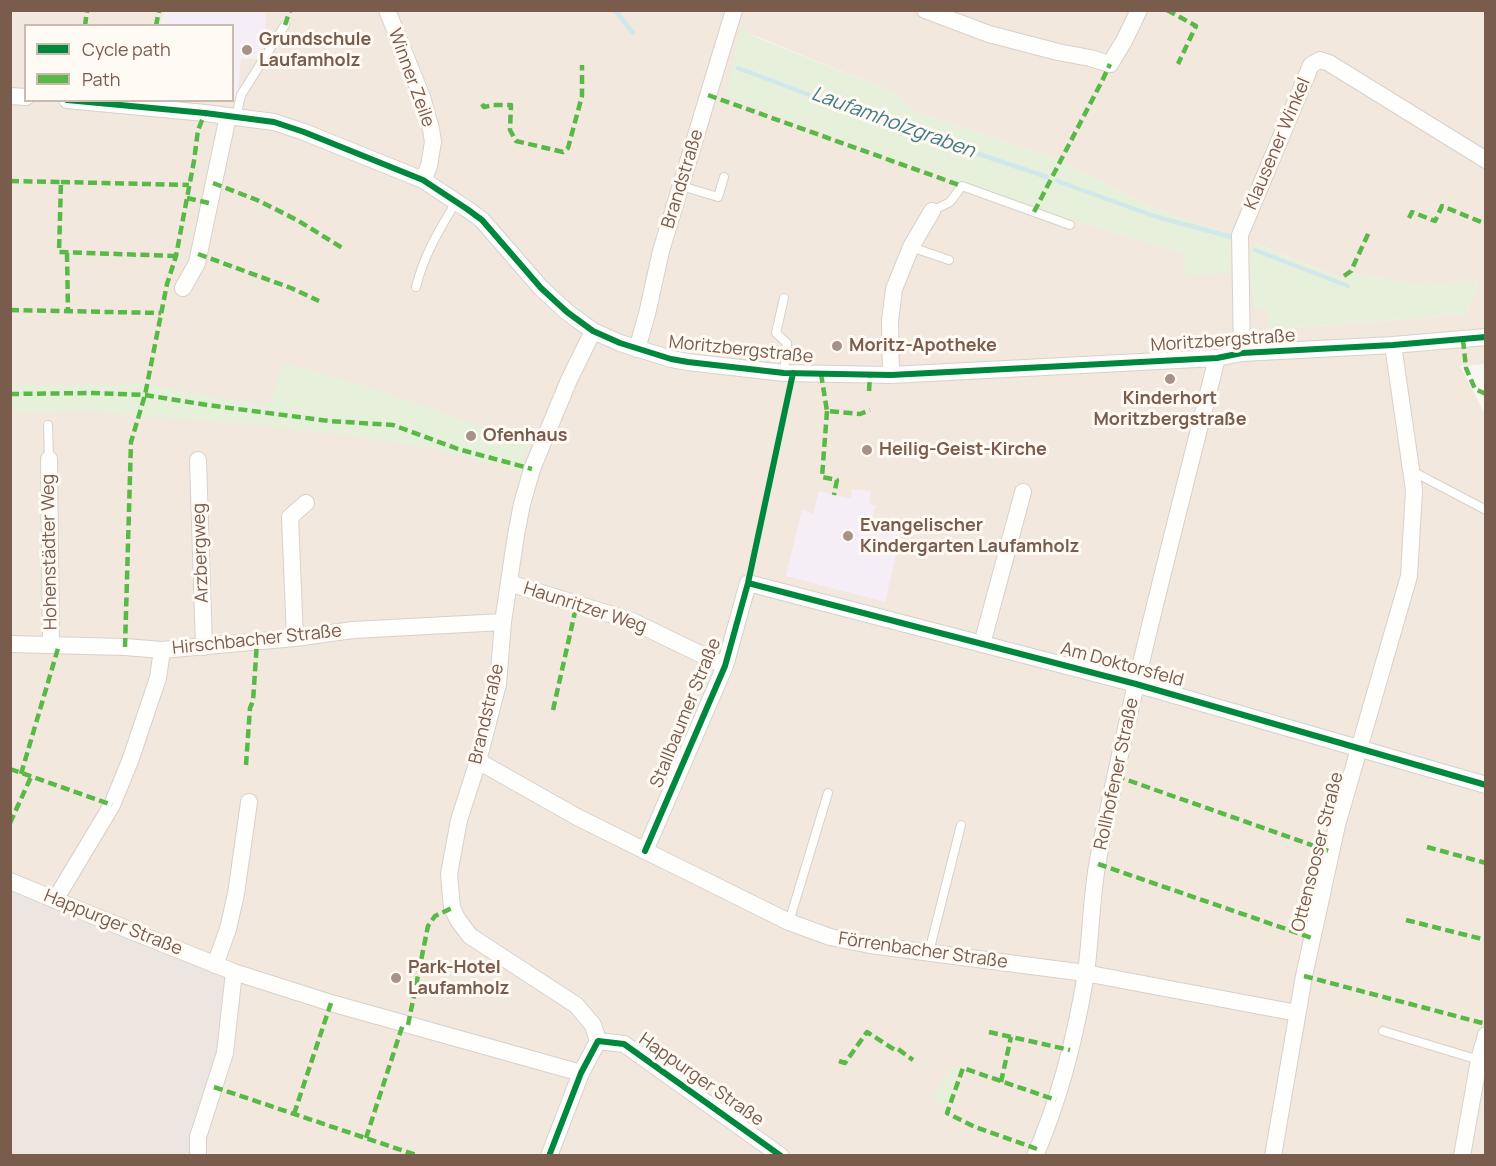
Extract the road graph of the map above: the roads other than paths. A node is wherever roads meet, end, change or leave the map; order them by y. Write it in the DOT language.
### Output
graph roads {
  1 [pos="387,10"];
  2 [pos="925,10"];
  3 [pos="1139,10"];
  4 [pos="728,13"];
  5 [pos="285,25"];
  6 [pos="88,102"];
  7 [pos="232,117"];
  8 [pos="1485,160"];
  9 [pos="724,177"];
  10 [pos="423,180"];
  11 [pos="681,186"];
  12 [pos="456,202"];
  13 [pos="932,211"];
  14 [pos="1070,225"];
  15 [pos="911,247"];
  16 [pos="949,260"];
  17 [pos="416,287"];
  18 [pos="183,288"];
  19 [pos="784,298"];
  20 [pos="593,331"];
  21 [pos="1485,337"];
  22 [pos="1393,345"];
  23 [pos="637,349"];
  24 [pos="1242,353"];
  25 [pos="1216,358"];
  26 [pos="784,373"];
  27 [pos="891,375"];
  28 [pos="48,425"];
  29 [pos="49,459"];
  30 [pos="198,459"];
  31 [pos="1411,471"];
  32 [pos="1023,492"];
  33 [pos="306,502"];
  34 [pos="1485,510"];
  35 [pos="748,583"];
  36 [pos="509,584"];
  37 [pos="503,622"];
  38 [pos="295,638"];
  39 [pos="10,644"];
  40 [pos="982,644"];
  41 [pos="51,645"];
  42 [pos="204,647"];
  43 [pos="162,650"];
  44 [pos="725,666"];
  45 [pos="1136,684"];
  46 [pos="1360,748"];
  47 [pos="478,761"];
  48 [pos="1485,785"];
  49 [pos="828,793"];
  50 [pos="249,802"];
  51 [pos="961,825"];
  52 [pos="645,851"];
  53 [pos="10,881"];
  54 [pos="55,900"];
  55 [pos="789,922"];
  56 [pos="929,952"];
  57 [pos="215,965"];
  58 [pos="234,972"];
  59 [pos="1085,974"];
  60 [pos="1297,1013"];
  61 [pos="1383,1031"];
  62 [pos="1485,1035"];
  63 [pos="598,1041"];
  64 [pos="1479,1060"];
  65 [pos="581,1073"];
  66 [pos="198,1155"];
  67 [pos="549,1155"];
  68 [pos="781,1155"];
  69 [pos="1035,1155"];
  70 [pos="1273,1155"];
  71 [pos="1462,1155"];
  1 -- 10 [label="street, Winner Zeile"];
  2 -- 3 [label="street"];
  4 -- 11 [label="street, Brandstraße"];
  5 -- 7 [label="lane"];
  6 -- 7 [label="street, Moritzbergstraße"];
  7 -- 10 [label="street, Moritzbergstraße"];
  7 -- 18 [label="street"];
  8 -- 24 [label="street, Klausener Winkel"];
  9 -- 11 [label="lane"];
  10 -- 12 [label="street, Moritzbergstraße"];
  11 -- 23 [label="street, Brandstraße"];
  12 -- 17 [label="lane"];
  12 -- 20 [label="street, Moritzbergstraße"];
  13 -- 14 [label="lane"];
  13 -- 15 [label="street"];
  15 -- 16 [label="lane"];
  15 -- 27 [label="street"];
  19 -- 26 [label="lane"];
  20 -- 23 [label="street, Moritzbergstraße"];
  20 -- 36 [label="street, Brandstraße"];
  21 -- 22 [label="street, Moritzbergstraße"];
  22 -- 24 [label="street, Moritzbergstraße"];
  22 -- 31 [label="street, Ottensooser Straße"];
  23 -- 26 [label="street, Moritzbergstraße"];
  24 -- 25 [label="street, Moritzbergstraße"];
  25 -- 27 [label="street, Moritzbergstraße"];
  25 -- 45 [label="street, Rollhofener Straße"];
  26 -- 27 [label="street, Moritzbergstraße"];
  28 -- 29 [label="lane"];
  29 -- 41 [label="street, Hohenstädter Weg"];
  30 -- 42 [label="street, Arzbergweg"];
  31 -- 34 [label="lane"];
  31 -- 46 [label="street, Ottensooser Straße"];
  32 -- 40 [label="street"];
  33 -- 38 [label="street"];
  35 -- 40 [label="street, Am Doktorsfeld"];
  35 -- 44 [label="street, Stallbaumer Straße"];
  36 -- 37 [label="street, Brandstraße"];
  36 -- 44 [label="street, Haunritzer Weg"];
  37 -- 38 [label="street, Hirschbacher Straße"];
  37 -- 47 [label="street, Brandstraße"];
  38 -- 42 [label="street, Hirschbacher Straße"];
  39 -- 41 [label="street, Hirschbacher Straße"];
  40 -- 45 [label="street, Am Doktorsfeld"];
  41 -- 43 [label="street, Hirschbacher Straße"];
  42 -- 43 [label="street, Hirschbacher Straße"];
  43 -- 54 [label="street"];
  44 -- 52 [label="street, Stallbaumer Straße"];
  45 -- 46 [label="street, Am Doktorsfeld"];
  45 -- 59 [label="street, Rollhofener Straße"];
  46 -- 48 [label="street, Am Doktorsfeld"];
  46 -- 60 [label="street, Ottensooser Straße"];
  47 -- 52 [label="street, Förrenbacher Straße"];
  47 -- 63 [label="street, Brandstraße"];
  49 -- 55 [label="lane"];
  50 -- 57 [label="street"];
  51 -- 56 [label="lane"];
  52 -- 55 [label="street, Förrenbacher Straße"];
  53 -- 54 [label="street, Happurger Straße"];
  54 -- 57 [label="street, Happurger Straße"];
  55 -- 56 [label="street, Förrenbacher Straße"];
  56 -- 59 [label="street, Förrenbacher Straße"];
  57 -- 58 [label="street, Happurger Straße"];
  58 -- 65 [label="street, Happurger Straße"];
  58 -- 66 [label="street"];
  59 -- 60 [label="street, Förrenbacher Straße"];
  59 -- 69 [label="street, Rollhofener Straße"];
  60 -- 70 [label="street, Ottensooser Straße"];
  61 -- 64 [label="lane"];
  62 -- 64 [label="street"];
  63 -- 65 [label="street"];
  63 -- 68 [label="street, Happurger Straße"];
  64 -- 71 [label="street"];
  65 -- 67 [label="street"];
}
